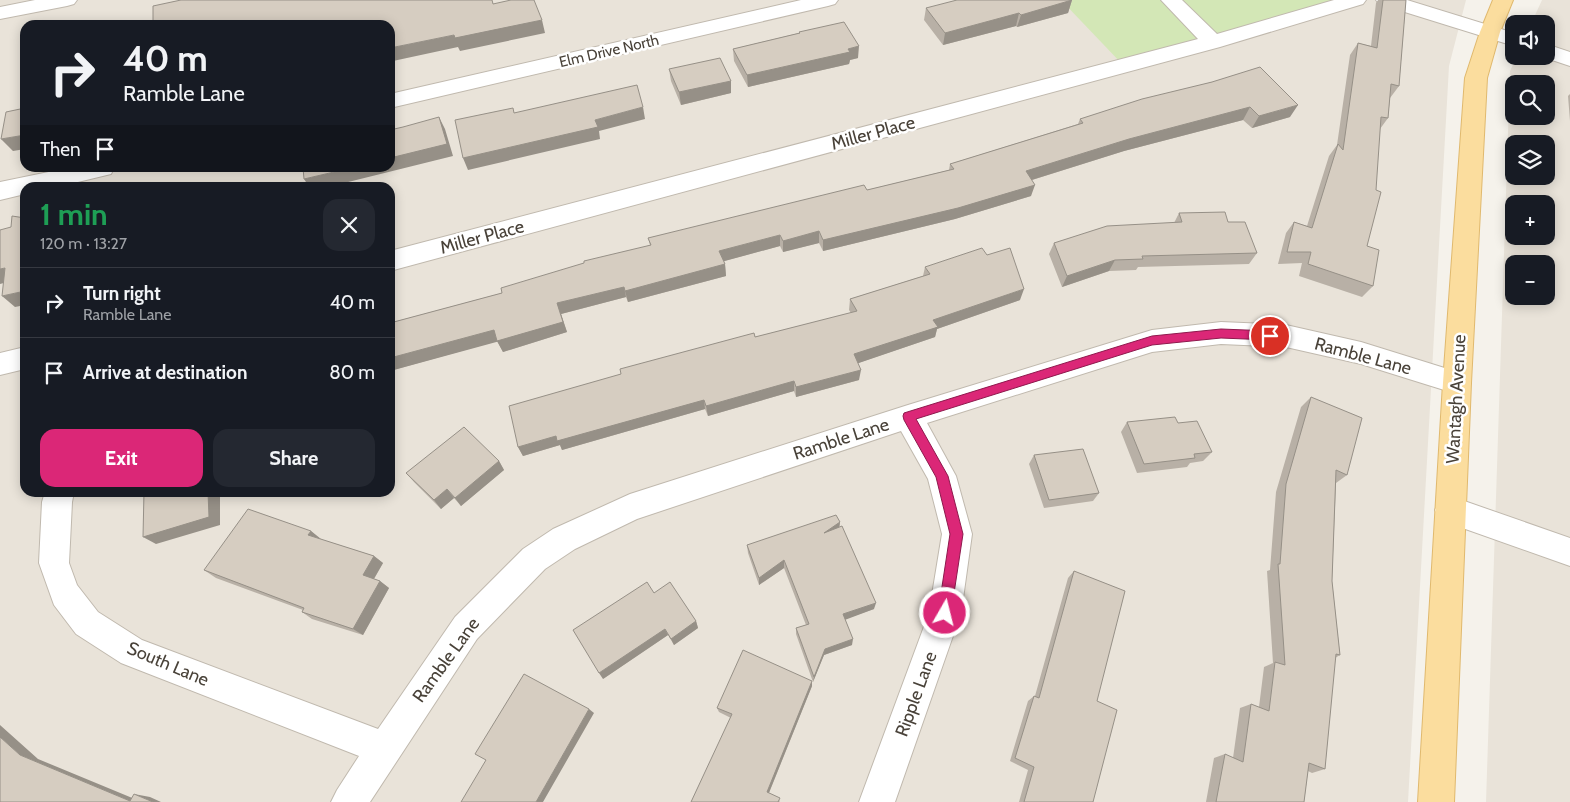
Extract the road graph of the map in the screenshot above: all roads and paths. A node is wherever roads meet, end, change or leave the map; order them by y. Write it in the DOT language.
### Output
graph roads {
  1 [pos="67,0"];
  2 [pos="828,0"];
  3 [pos="1171,0"];
  4 [pos="1356,0"];
  5 [pos="1386,0"];
  6 [pos="1503,0"];
  7 [pos="0,13"];
  8 [pos="1490,32"];
  9 [pos="1505,37"];
  10 [pos="1213,42"];
  11 [pos="1555,54"];
  12 [pos="1570,59"];
  13 [pos="395,100"];
  14 [pos="85,172"];
  15 [pos="40,182"];
  16 [pos="20,187"];
  17 [pos="0,191"];
  18 [pos="395,260"];
  19 [pos="20,359"];
  20 [pos="0,364"];
  21 [pos="1457,383"];
  22 [pos="908,416"];
  23 [pos="58,497"];
  24 [pos="1450,510"];
  25 [pos="1570,552"];
  26 [pos="383,748"];
  27 [pos="349,802"];
  28 [pos="877,802"];
  29 [pos="1436,802"];
  1 -- 7 [label="street"];
  2 -- 13 [label="street, Elm Drive North"];
  3 -- 10 [label="street"];
  4 -- 10 [label="street, Miller Place"];
  5 -- 8 [label="street"];
  6 -- 8 [label="main road, Wantagh Avenue"];
  8 -- 9 [label="street"];
  8 -- 21 [label="main road, Wantagh Avenue"];
  10 -- 18 [label="street, Miller Place"];
  11 -- 12 [label="street"];
  14 -- 15 [label="street"];
  16 -- 17 [label="street"];
  19 -- 20 [label="street"];
  21 -- 22 [label="street, Ramble Lane"];
  21 -- 24 [label="main road, Wantagh Avenue"];
  22 -- 26 [label="street, Ramble Lane"];
  22 -- 28 [label="street, Ripple Lane"];
  23 -- 26 [label="street, South Lane"];
  24 -- 25 [label="street"];
  24 -- 29 [label="main road, Wantagh Avenue"];
  26 -- 27 [label="street, Ramble Lane"];
}
